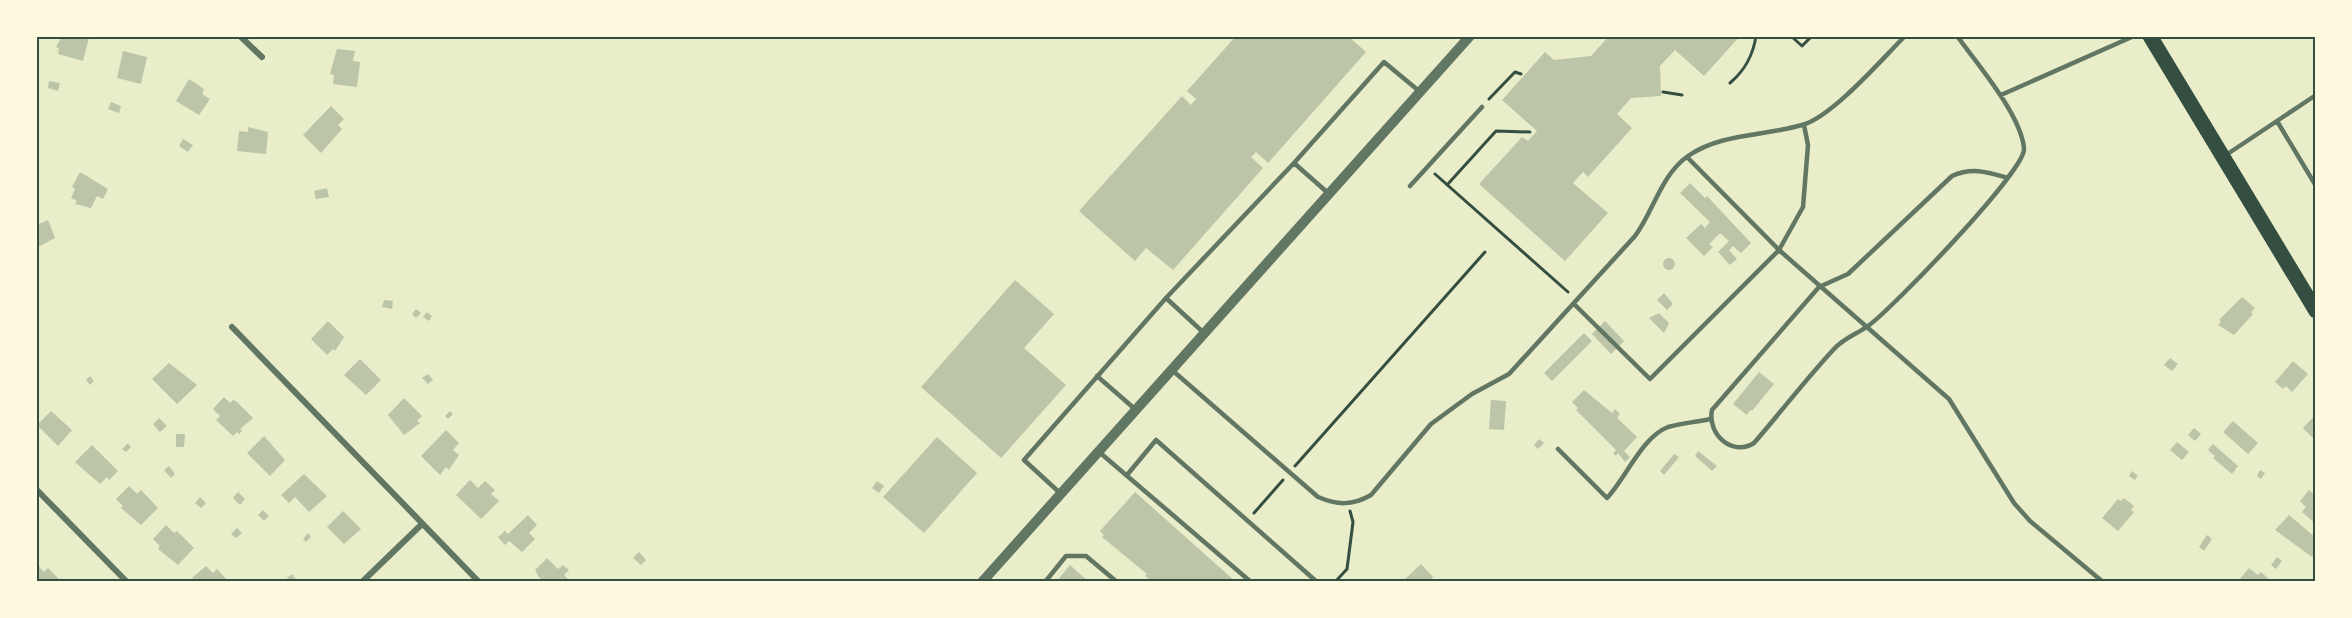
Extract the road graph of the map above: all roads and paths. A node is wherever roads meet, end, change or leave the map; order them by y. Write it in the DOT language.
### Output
graph roads {
  1 [pos="240,36"];
  2 [pos="1470,36"];
  3 [pos="1756,36"];
  4 [pos="1791,36"];
  5 [pos="1812,36"];
  6 [pos="1905,36"];
  7 [pos="1957,36"];
  8 [pos="2134,36"];
  9 [pos="2150,36"];
  10 [pos="262,57"];
  11 [pos="1521,74"];
  12 [pos="1730,83"];
  13 [pos="1419,91"];
  14 [pos="1663,92"];
  15 [pos="1682,94"];
  16 [pos="2316,94"];
  17 [pos="2001,95"];
  18 [pos="1482,107"];
  19 [pos="2277,121"];
  20 [pos="1804,125"];
  21 [pos="1530,132"];
  22 [pos="2224,156"];
  23 [pos="1687,157"];
  24 [pos="1294,163"];
  25 [pos="1434,174"];
  26 [pos="2008,178"];
  27 [pos="1447,185"];
  28 [pos="1410,186"];
  29 [pos="2316,186"];
  30 [pos="1328,193"];
  31 [pos="1779,250"];
  32 [pos="1485,252"];
  33 [pos="1819,287"];
  34 [pos="1568,292"];
  35 [pos="1166,298"];
  36 [pos="1574,304"];
  37 [pos="2316,311"];
  38 [pos="1868,326"];
  39 [pos="232,327"];
  40 [pos="1204,333"];
  41 [pos="1172,370"];
  42 [pos="1097,376"];
  43 [pos="1136,410"];
  44 [pos="1710,419"];
  45 [pos="1558,449"];
  46 [pos="1098,451"];
  47 [pos="1290,472"];
  48 [pos="1127,475"];
  49 [pos="36,489"];
  50 [pos="1060,494"];
  51 [pos="1348,503"];
  52 [pos="1247,521"];
  53 [pos="422,524"];
  54 [pos="127,582"];
  55 [pos="362,582"];
  56 [pos="479,582"];
  57 [pos="983,582"];
  58 [pos="1045,582"];
  59 [pos="1117,582"];
  60 [pos="1251,582"];
  61 [pos="1317,582"];
  62 [pos="1335,582"];
  63 [pos="2103,582"];
  1 -- 10 [label="street"];
  2 -- 13 [label="street"];
  3 -- 12 [label="path"];
  4 -- 5 [label="path"];
  6 -- 20 [label="lane"];
  7 -- 17 [label="lane"];
  8 -- 17 [label="lane"];
  9 -- 22 [label="main road"];
  11 -- 18 [label="path"];
  13 -- 24 [label="lane"];
  13 -- 30 [label="street"];
  14 -- 15 [label="path"];
  16 -- 19 [label="lane"];
  17 -- 26 [label="lane"];
  18 -- 28 [label="lane"];
  19 -- 22 [label="lane"];
  19 -- 29 [label="lane"];
  20 -- 23 [label="lane"];
  20 -- 31 [label="lane"];
  21 -- 27 [label="path"];
  22 -- 37 [label="main road"];
  23 -- 31 [label="lane"];
  23 -- 36 [label="lane"];
  24 -- 30 [label="lane"];
  24 -- 35 [label="lane"];
  25 -- 27 [label="path"];
  26 -- 33 [label="lane"];
  26 -- 38 [label="lane"];
  27 -- 34 [label="path"];
  30 -- 40 [label="street"];
  31 -- 33 [label="lane"];
  31 -- 36 [label="lane"];
  32 -- 47 [label="path"];
  33 -- 38 [label="lane"];
  33 -- 44 [label="lane"];
  35 -- 40 [label="lane"];
  35 -- 42 [label="lane"];
  36 -- 51 [label="lane"];
  38 -- 44 [label="lane"];
  38 -- 63 [label="lane"];
  39 -- 53 [label="street"];
  40 -- 41 [label="street"];
  41 -- 43 [label="street"];
  41 -- 47 [label="lane"];
  42 -- 43 [label="lane"];
  42 -- 50 [label="lane"];
  43 -- 46 [label="street"];
  44 -- 45 [label="lane"];
  46 -- 48 [label="lane"];
  46 -- 50 [label="street"];
  47 -- 51 [label="lane"];
  47 -- 52 [label="path"];
  48 -- 52 [label="lane"];
  48 -- 60 [label="lane"];
  49 -- 54 [label="street"];
  50 -- 57 [label="street"];
  51 -- 62 [label="path"];
  52 -- 61 [label="lane"];
  53 -- 55 [label="street"];
  53 -- 56 [label="street"];
  58 -- 59 [label="lane"];
}
